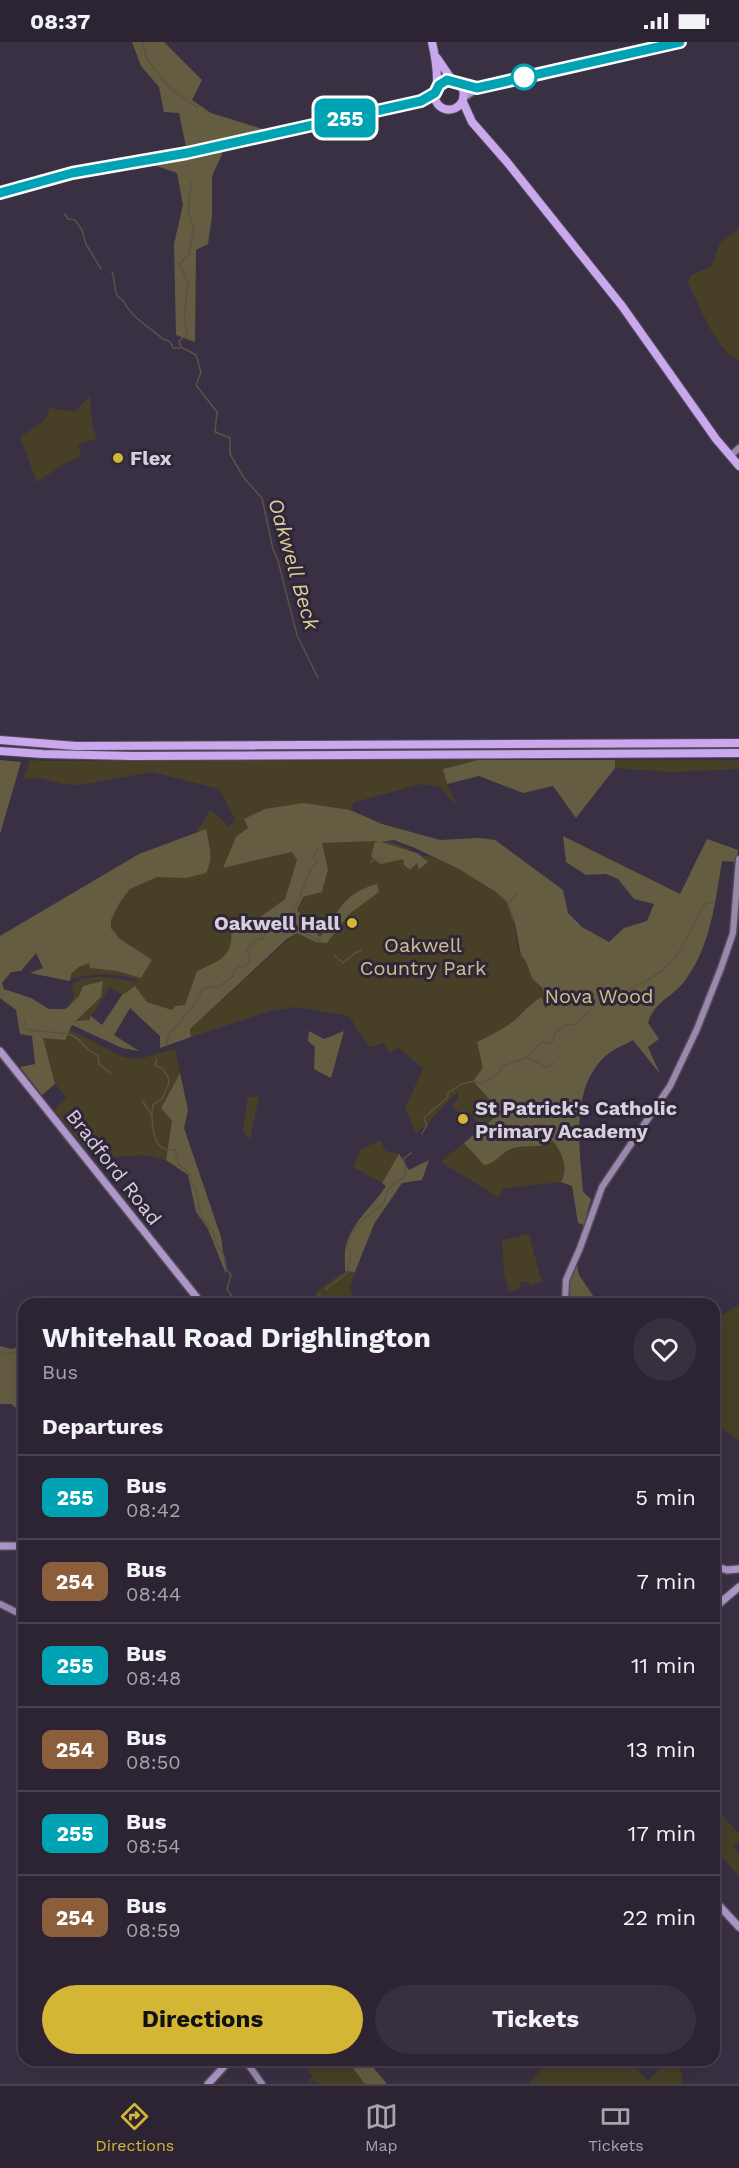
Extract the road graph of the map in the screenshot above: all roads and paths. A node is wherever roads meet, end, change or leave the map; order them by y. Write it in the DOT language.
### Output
graph roads {
  1 [pos="432,42"];
  2 [pos="680,42"];
  3 [pos="435,54"];
  4 [pos="452,80"];
  5 [pos="460,85"];
  6 [pos="477,88"];
  7 [pos="436,91"];
  8 [pos="464,99"];
  9 [pos="421,101"];
  10 [pos="442,108"];
  11 [pos="451,110"];
  12 [pos="472,122"];
  13 [pos="0,194"];
  14 [pos="739,448"];
  15 [pos="730,456"];
  16 [pos="739,466"];
  17 [pos="0,740"];
  18 [pos="739,743"];
  19 [pos="0,751"];
  20 [pos="739,753"];
  21 [pos="739,859"];
  22 [pos="0,1051"];
  23 [pos="197,1298"];
  24 [pos="566,1298"];
  25 [pos="0,1546"];
  26 [pos="18,1546"];
  27 [pos="720,1568"];
  28 [pos="739,1569"];
  29 [pos="739,1587"];
  30 [pos="720,1603"];
  31 [pos="0,1604"];
  32 [pos="18,1613"];
  33 [pos="720,1906"];
  34 [pos="739,1927"];
  35 [pos="225,2066"];
  36 [pos="249,2066"];
  37 [pos="207,2084"];
  38 [pos="262,2084"];
  1 -- 3 [label="highway"];
  2 -- 6 [label="main road"];
  3 -- 4 [label="highway"];
  3 -- 7 [label="highway"];
  4 -- 5 [label="highway"];
  4 -- 7 [label="highway"];
  5 -- 6 [label="main road"];
  5 -- 8 [label="highway"];
  6 -- 8 [label="main road"];
  7 -- 9 [label="main road"];
  7 -- 10 [label="highway"];
  8 -- 11 [label="highway"];
  8 -- 12 [label="highway"];
  9 -- 10 [label="main road"];
  9 -- 13 [label="main road"];
  10 -- 11 [label="highway"];
  11 -- 12 [label="highway"];
  12 -- 15 [label="highway"];
  14 -- 15 [label="main road"];
  15 -- 16 [label="highway"];
  17 -- 18 [label="highway"];
  19 -- 20 [label="highway"];
  21 -- 24 [label="main road"];
  22 -- 23 [label="main road, Bradford Road"];
  25 -- 26 [label="main road"];
  27 -- 28 [label="main road"];
  29 -- 30 [label="main road"];
  31 -- 32 [label="main road"];
  33 -- 34 [label="main road"];
  35 -- 37 [label="main road"];
  36 -- 38 [label="main road"];
}
